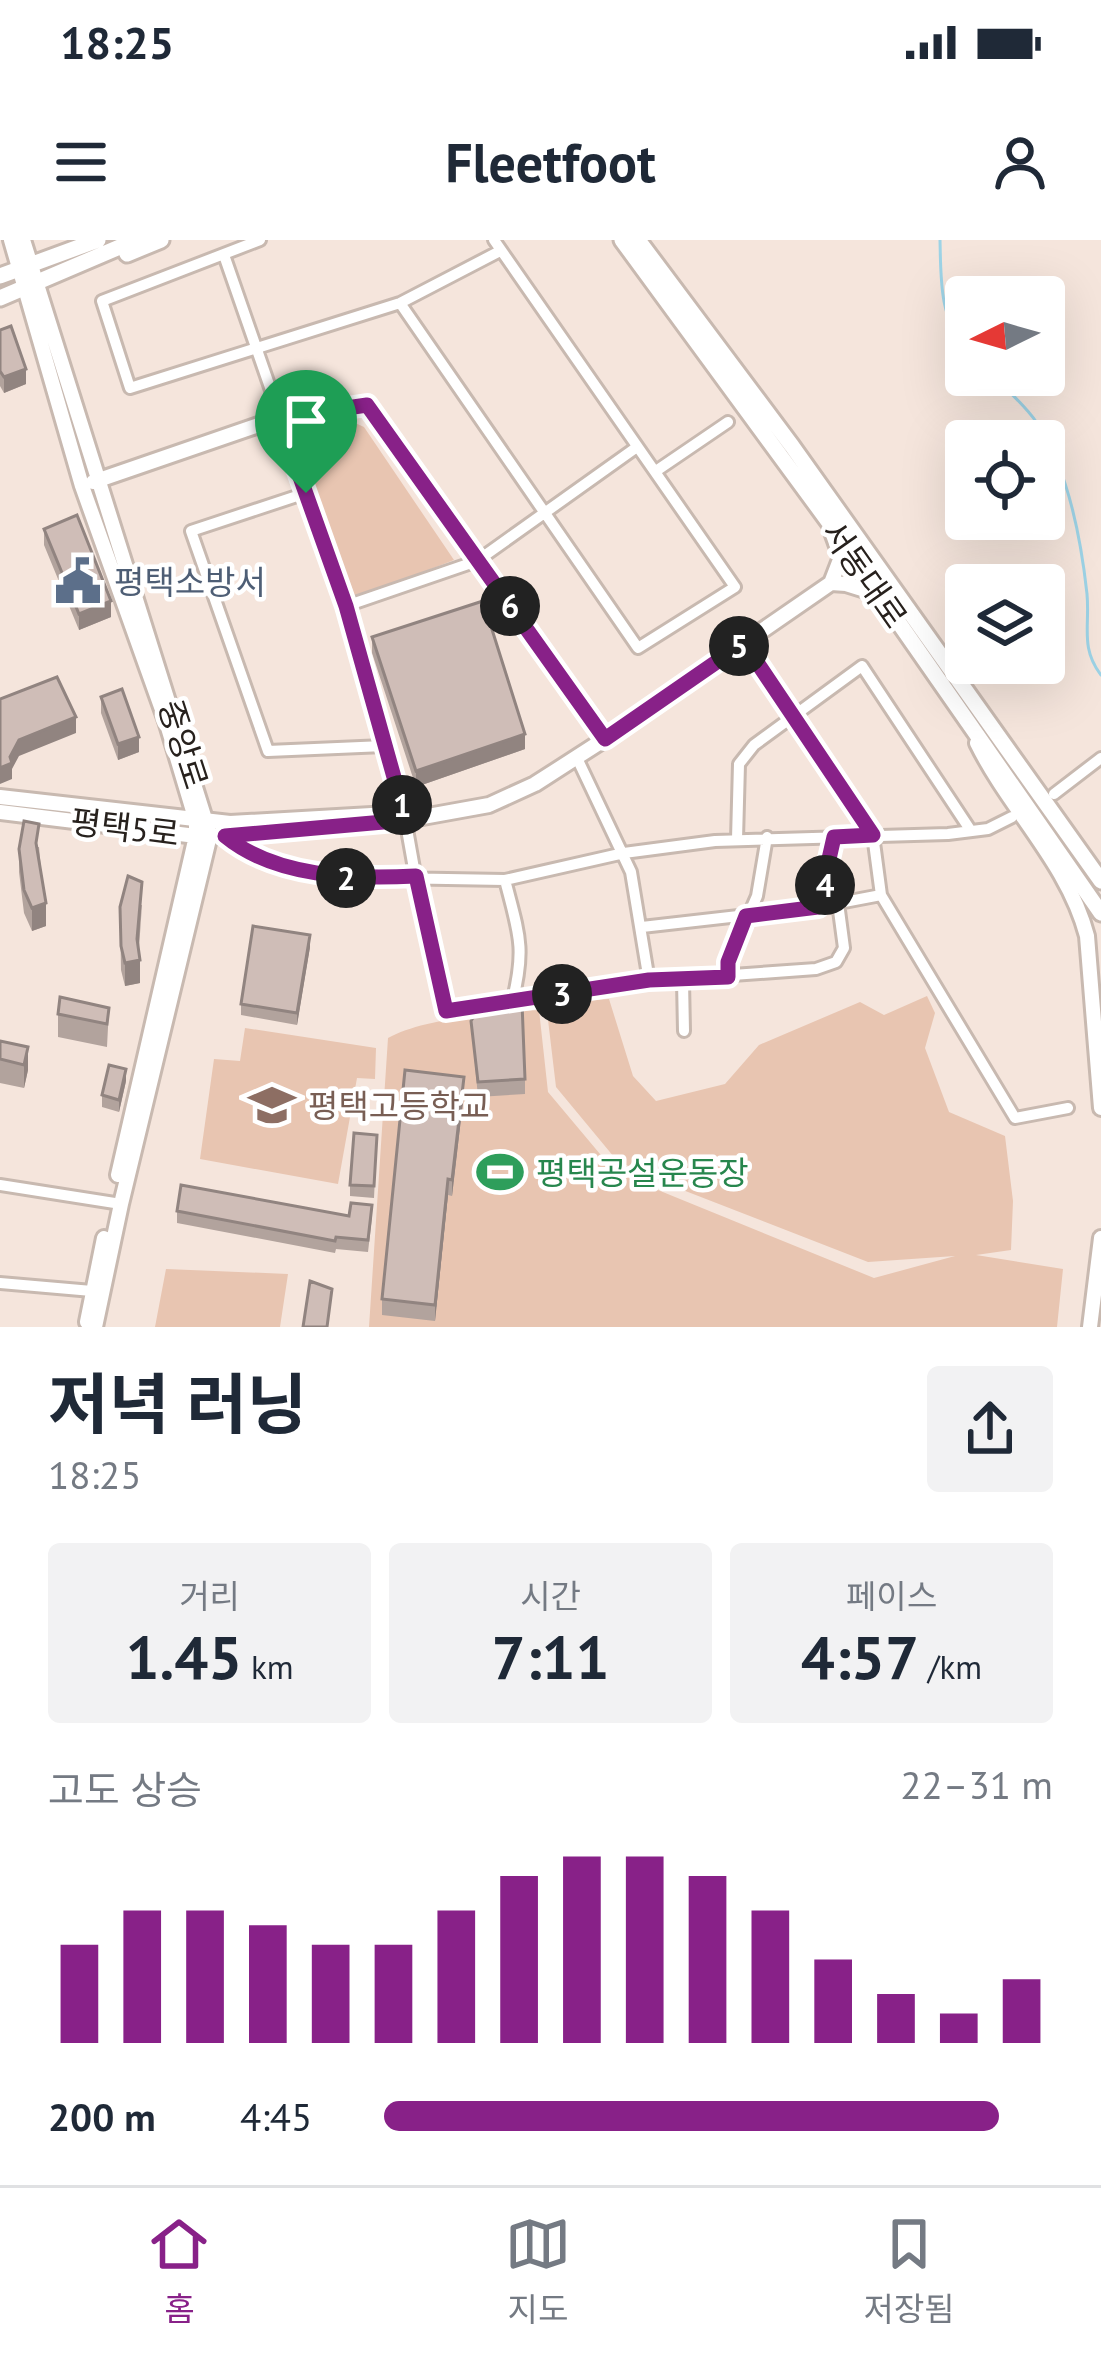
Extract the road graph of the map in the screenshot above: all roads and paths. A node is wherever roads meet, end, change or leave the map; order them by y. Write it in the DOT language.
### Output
graph roads {
  1 [pos="11,240"];
  2 [pos="23,240"];
  3 [pos="70,240"];
  4 [pos="98,240"];
  5 [pos="136,240"];
  6 [pos="161,240"];
  7 [pos="260,240"];
  8 [pos="622,240"];
  9 [pos="638,240"];
  10 [pos="497,245"];
  11 [pos="224,255"];
  12 [pos="30,263"];
  13 [pos="0,276"];
  14 [pos="37,282"];
  15 [pos="0,298"];
  16 [pos="400,303"];
  17 [pos="257,348"];
  18 [pos="279,418"];
  19 [pos="728,422"];
  20 [pos="638,447"];
  21 [pos="656,471"];
  22 [pos="100,479"];
  23 [pos="82,486"];
  24 [pos="306,493"];
  25 [pos="544,515"];
  26 [pos="828,521"];
  27 [pos="477,561"];
  28 [pos="831,584"];
  29 [pos="878,594"];
  30 [pos="346,606"];
  31 [pos="744,643"];
  32 [pos="961,712"];
  33 [pos="793,717"];
  34 [pos="605,739"];
  35 [pos="384,746"];
  36 [pos="576,756"];
  37 [pos="1101,758"];
  38 [pos="1054,794"];
  39 [pos="0,797"];
  40 [pos="0,812"];
  41 [pos="1012,817"];
  42 [pos="406,820"];
  43 [pos="207,830"];
  44 [pos="971,831"];
  45 [pos="873,835"];
  46 [pos="767,837"];
  47 [pos="834,837"];
  48 [pos="737,839"];
  49 [pos="624,853"];
  50 [pos="416,876"];
  51 [pos="506,880"];
  52 [pos="1101,881"];
  53 [pos="881,895"];
  54 [pos="838,903"];
  55 [pos="818,907"];
  56 [pos="1101,914"];
  57 [pos="746,916"];
  58 [pos="642,927"];
  59 [pos="728,977"];
  60 [pos="649,980"];
  61 [pos="683,981"];
  62 [pos="512,1003"];
  63 [pos="684,1031"];
  64 [pos="1068,1108"];
  65 [pos="1101,1108"];
  66 [pos="0,1185"];
  67 [pos="116,1204"];
  68 [pos="1101,1238"];
  69 [pos="0,1282"];
  70 [pos="92,1291"];
  71 [pos="86,1327"];
  72 [pos="95,1327"];
  73 [pos="1090,1327"];
  1 -- 12 [label="main road, 중앙로"];
  2 -- 12 [label="main road, 중앙로"];
  3 -- 12 [label="main road"];
  4 -- 12 [label="main road"];
  5 -- 14 [label="main road"];
  6 -- 14 [label="main road"];
  7 -- 11 [label="street"];
  8 -- 26 [label="main road, 서동대로"];
  9 -- 52 [label="main road, 서동대로"];
  10 -- 16 [label="street"];
  10 -- 20 [label="street"];
  11 -- 17 [label="street"];
  11 -- 17 [label="street"];
  12 -- 13 [label="main road"];
  12 -- 14 [label="main road, 중앙로"];
  14 -- 15 [label="main road"];
  14 -- 22 [label="main road, 중앙로"];
  14 -- 23 [label="main road, 중앙로"];
  16 -- 17 [label="street"];
  16 -- 25 [label="street"];
  17 -- 18 [label="street"];
  18 -- 22 [label="main road"];
  18 -- 24 [label="street"];
  18 -- 27 [label="main road"];
  19 -- 21 [label="street"];
  20 -- 21 [label="street"];
  20 -- 25 [label="street"];
  21 -- 25 [label="street"];
  22 -- 23 [label="main road"];
  22 -- 43 [label="main road, 중앙로"];
  23 -- 43 [label="main road, 중앙로"];
  24 -- 30 [label="street"];
  24 -- 35 [label="street"];
  25 -- 27 [label="street"];
  26 -- 28 [label="main road"];
  26 -- 29 [label="main road, 서동대로"];
  27 -- 30 [label="street"];
  27 -- 34 [label="main road"];
  28 -- 29 [label="main road"];
  28 -- 31 [label="main road, 평택5로"];
  29 -- 32 [label="main road, 서동대로"];
  30 -- 35 [label="street"];
  31 -- 33 [label="street"];
  31 -- 34 [label="main road, 평택5로"];
  32 -- 56 [label="main road, 서동대로"];
  32 -- 65 [label="main road"];
  33 -- 44 [label="street"];
  33 -- 45 [label="street"];
  33 -- 48 [label="street"];
  34 -- 36 [label="main road, 평택5로"];
  35 -- 42 [label="street"];
  36 -- 42 [label="main road, 평택5로"];
  36 -- 49 [label="street"];
  37 -- 38 [label="street"];
  39 -- 43 [label="main road"];
  40 -- 43 [label="main road, 평택5로"];
  41 -- 44 [label="street"];
  42 -- 43 [label="main road, 평택5로"];
  42 -- 50 [label="street"];
  43 -- 50 [label="street"];
  43 -- 67 [label="main road, 중앙로"];
  44 -- 45 [label="street"];
  45 -- 47 [label="street"];
  45 -- 53 [label="street"];
  46 -- 47 [label="street"];
  46 -- 48 [label="street"];
  46 -- 57 [label="street"];
  47 -- 55 [label="street"];
  48 -- 49 [label="street"];
  49 -- 51 [label="street"];
  49 -- 58 [label="street"];
  50 -- 51 [label="street"];
  50 -- 62 [label="street"];
  51 -- 62 [label="street"];
  53 -- 54 [label="street"];
  53 -- 64 [label="street"];
  54 -- 55 [label="street"];
  54 -- 59 [label="street"];
  55 -- 57 [label="street"];
  57 -- 58 [label="street"];
  57 -- 59 [label="street"];
  58 -- 60 [label="street"];
  59 -- 61 [label="street"];
  60 -- 61 [label="street"];
  60 -- 62 [label="street"];
  61 -- 63 [label="street"];
  66 -- 67 [label="street"];
  67 -- 70 [label="main road, 중앙로"];
  67 -- 72 [label="main road, 중앙로"];
  68 -- 73 [label="main road"];
  69 -- 70 [label="street"];
  70 -- 71 [label="main road, 중앙로"];
}
